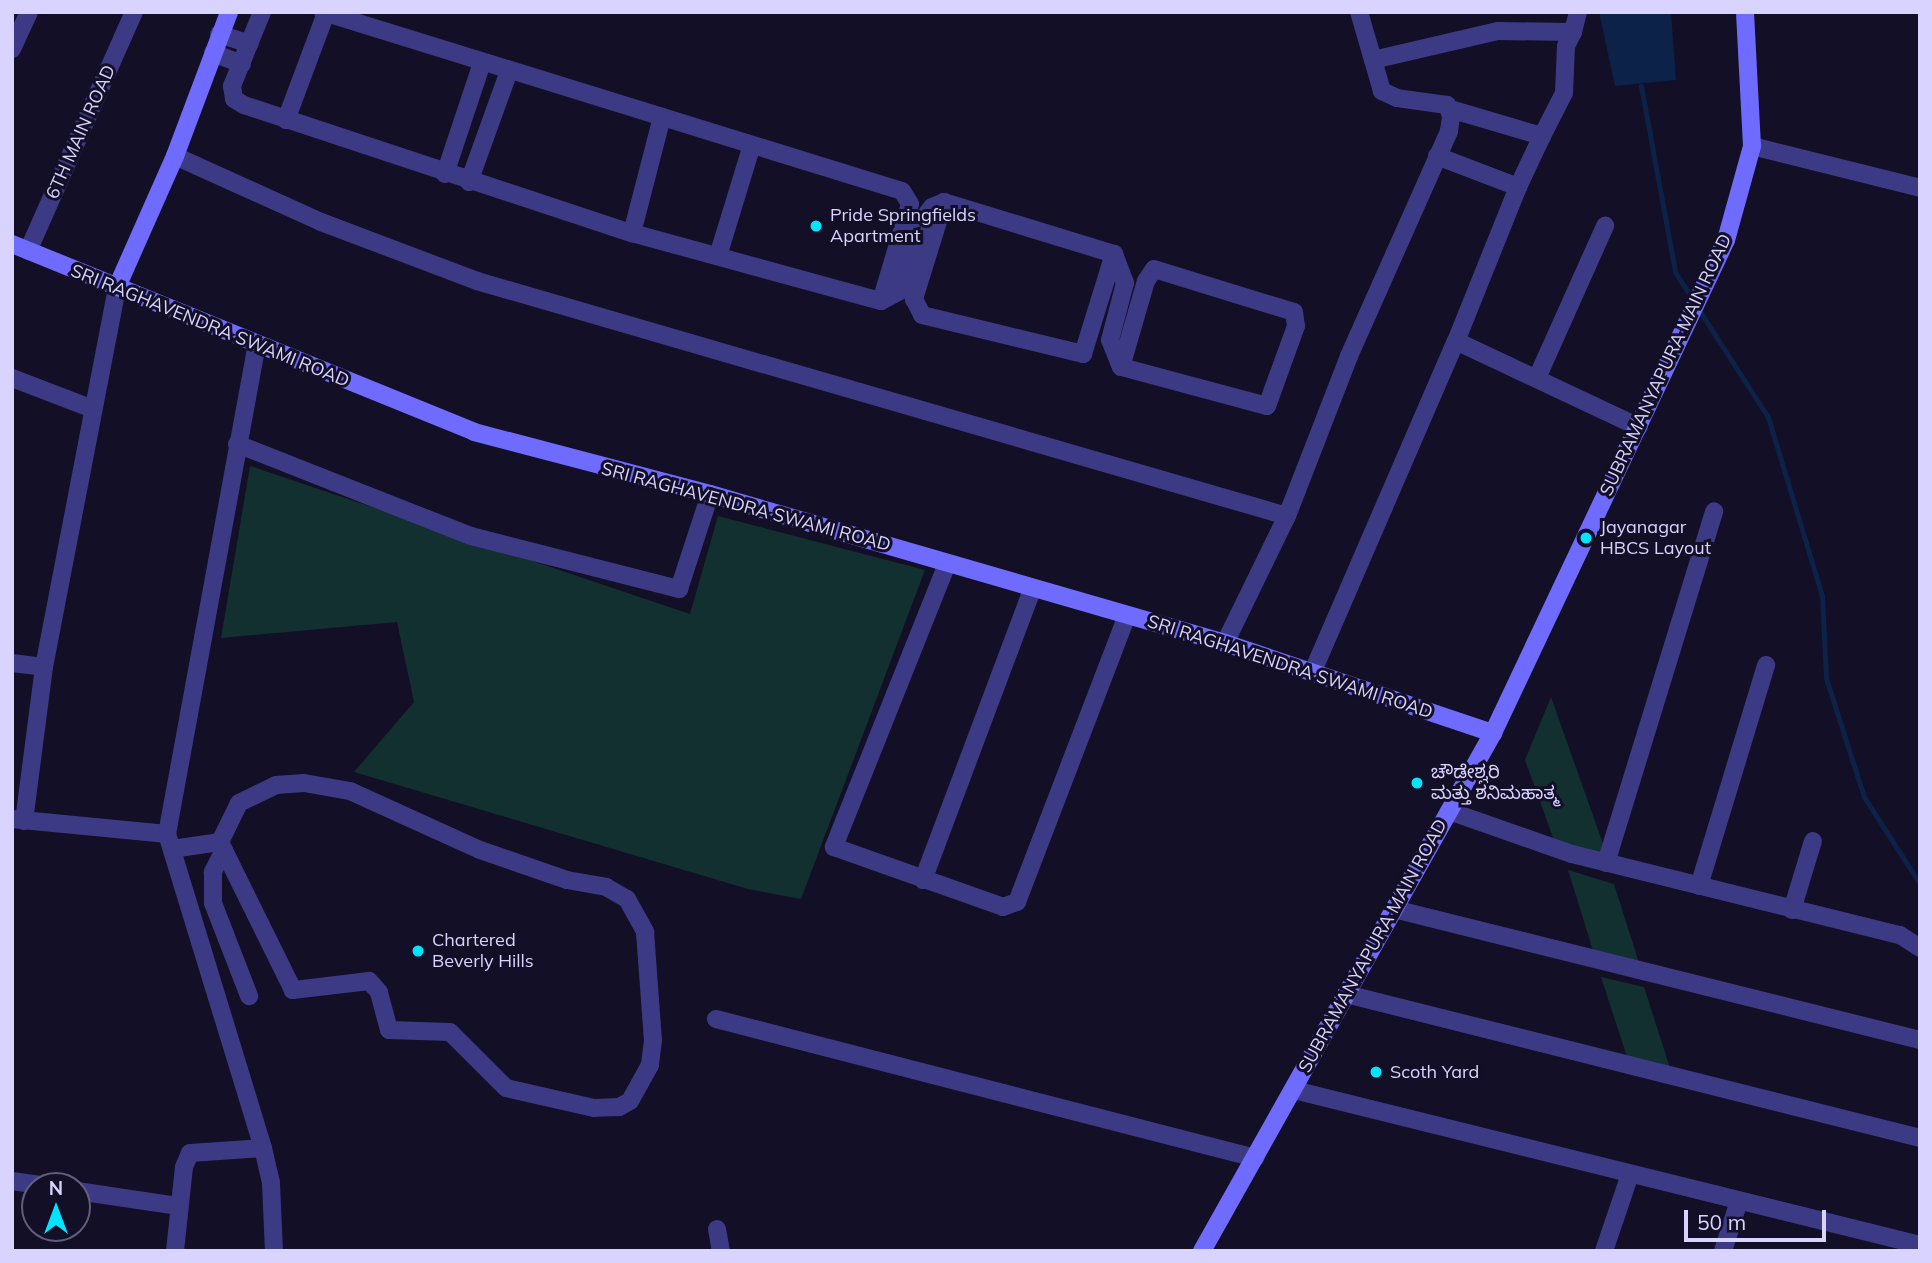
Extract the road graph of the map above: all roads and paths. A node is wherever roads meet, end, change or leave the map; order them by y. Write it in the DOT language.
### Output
graph roads {
  1 [pos="29,12"];
  2 [pos="134,12"];
  3 [pos="229,12"];
  4 [pos="262,12"];
  5 [pos="1359,12"];
  6 [pos="1578,12"];
  7 [pos="1745,12"];
  8 [pos="324,13"];
  9 [pos="1573,32"];
  10 [pos="219,34"];
  11 [pos="249,44"];
  12 [pos="12,49"];
  13 [pos="213,53"];
  14 [pos="1373,60"];
  15 [pos="482,63"];
  16 [pos="242,64"];
  17 [pos="509,71"];
  18 [pos="1450,109"];
  19 [pos="663,117"];
  20 [pos="286,120"];
  21 [pos="1542,136"];
  22 [pos="752,145"];
  23 [pos="1752,146"];
  24 [pos="175,156"];
  25 [pos="1437,156"];
  26 [pos="445,174"];
  27 [pos="469,183"];
  28 [pos="1518,187"];
  29 [pos="1920,188"];
  30 [pos="944,202"];
  31 [pos="1605,226"];
  32 [pos="632,233"];
  33 [pos="20,247"];
  34 [pos="1114,254"];
  35 [pos="718,256"];
  36 [pos="117,287"];
  37 [pos="881,301"];
  38 [pos="1456,341"];
  39 [pos="257,345"];
  40 [pos="1121,367"];
  41 [pos="12,378"];
  42 [pos="1537,379"];
  43 [pos="93,409"];
  44 [pos="1639,427"];
  45 [pos="237,444"];
  46 [pos="710,494"];
  47 [pos="1714,511"];
  48 [pos="1287,516"];
  49 [pos="947,564"];
  50 [pos="1033,588"];
  51 [pos="1127,616"];
  52 [pos="1225,643"];
  53 [pos="12,663"];
  54 [pos="1766,664"];
  55 [pos="44,667"];
  56 [pos="1313,671"];
  57 [pos="1493,733"];
  58 [pos="1449,811"];
  59 [pos="18,820"];
  60 [pos="169,841"];
  61 [pos="1813,841"];
  62 [pos="222,846"];
  63 [pos="1606,863"];
  64 [pos="923,880"];
  65 [pos="1699,886"];
  66 [pos="1394,909"];
  67 [pos="1792,910"];
  68 [pos="1920,948"];
  69 [pos="1346,993"];
  70 [pos="249,996"];
  71 [pos="716,1019"];
  72 [pos="1920,1040"];
  73 [pos="1294,1090"];
  74 [pos="1920,1138"];
  75 [pos="263,1148"];
  76 [pos="1255,1158"];
  77 [pos="1630,1174"];
  78 [pos="91,1193"];
  79 [pos="1739,1200"];
  80 [pos="179,1206"];
  81 [pos="717,1229"];
  82 [pos="1920,1245"];
  83 [pos="175,1251"];
  84 [pos="274,1251"];
  85 [pos="721,1251"];
  86 [pos="1202,1251"];
  87 [pos="1604,1251"];
  88 [pos="1723,1251"];
  1 -- 12 [label="street"];
  2 -- 33 [label="street, 6TH MAIN ROAD"];
  3 -- 10 [label="street"];
  4 -- 11 [label="street"];
  5 -- 14 [label="street"];
  6 -- 9 [label="street"];
  7 -- 23 [label="street, SUBRAMANYAPURA MAIN ROAD"];
  8 -- 15 [label="street"];
  8 -- 20 [label="street"];
  9 -- 14 [label="street"];
  9 -- 21 [label="street"];
  10 -- 11 [label="street"];
  10 -- 13 [label="street"];
  11 -- 16 [label="street"];
  13 -- 16 [label="street"];
  13 -- 24 [label="street"];
  14 -- 18 [label="street"];
  15 -- 17 [label="street"];
  15 -- 26 [label="street"];
  16 -- 20 [label="street"];
  17 -- 19 [label="street"];
  17 -- 27 [label="street"];
  18 -- 21 [label="street"];
  18 -- 25 [label="street"];
  19 -- 22 [label="street"];
  19 -- 32 [label="street"];
  20 -- 26 [label="street"];
  21 -- 28 [label="street"];
  22 -- 35 [label="street"];
  22 -- 37 [label="street"];
  23 -- 29 [label="street"];
  23 -- 44 [label="street, SUBRAMANYAPURA MAIN ROAD"];
  24 -- 36 [label="street"];
  24 -- 48 [label="street"];
  25 -- 28 [label="street"];
  25 -- 48 [label="street"];
  26 -- 27 [label="street"];
  27 -- 32 [label="street"];
  28 -- 38 [label="street"];
  30 -- 34 [label="street"];
  30 -- 34 [label="street"];
  30 -- 37 [label="street"];
  31 -- 42 [label="street"];
  32 -- 35 [label="street"];
  33 -- 36 [label="street, SRI RAGHAVENDRA SWAMI ROAD"];
  34 -- 40 [label="street"];
  35 -- 37 [label="street"];
  36 -- 39 [label="street, SRI RAGHAVENDRA SWAMI ROAD"];
  36 -- 43 [label="street"];
  38 -- 42 [label="street"];
  38 -- 56 [label="street"];
  39 -- 45 [label="street"];
  39 -- 46 [label="street, SRI RAGHAVENDRA SWAMI ROAD"];
  40 -- 40 [label="street"];
  41 -- 43 [label="street"];
  42 -- 44 [label="street"];
  43 -- 55 [label="street"];
  44 -- 57 [label="street, SUBRAMANYAPURA MAIN ROAD"];
  45 -- 46 [label="street"];
  45 -- 60 [label="street"];
  46 -- 49 [label="street, SRI RAGHAVENDRA SWAMI ROAD"];
  47 -- 63 [label="street"];
  48 -- 52 [label="street"];
  49 -- 50 [label="street, SRI RAGHAVENDRA SWAMI ROAD"];
  49 -- 64 [label="street"];
  50 -- 51 [label="street, SRI RAGHAVENDRA SWAMI ROAD"];
  50 -- 64 [label="street"];
  51 -- 52 [label="street, SRI RAGHAVENDRA SWAMI ROAD"];
  51 -- 64 [label="street"];
  52 -- 56 [label="street, SRI RAGHAVENDRA SWAMI ROAD"];
  53 -- 55 [label="street"];
  54 -- 65 [label="street"];
  55 -- 59 [label="street"];
  56 -- 57 [label="street, SRI RAGHAVENDRA SWAMI ROAD"];
  57 -- 58 [label="street, SUBRAMANYAPURA MAIN ROAD"];
  58 -- 63 [label="street"];
  58 -- 66 [label="street, SUBRAMANYAPURA MAIN ROAD"];
  59 -- 60 [label="street"];
  60 -- 62 [label="street"];
  60 -- 75 [label="street"];
  61 -- 67 [label="street"];
  62 -- 62 [label="street"];
  62 -- 70 [label="street"];
  63 -- 65 [label="street"];
  65 -- 67 [label="street"];
  66 -- 69 [label="street, SUBRAMANYAPURA MAIN ROAD"];
  66 -- 72 [label="street"];
  67 -- 68 [label="street"];
  69 -- 73 [label="street, SUBRAMANYAPURA MAIN ROAD"];
  69 -- 74 [label="street"];
  71 -- 76 [label="street"];
  73 -- 76 [label="street, SUBRAMANYAPURA MAIN ROAD"];
  73 -- 77 [label="street"];
  75 -- 80 [label="street"];
  75 -- 84 [label="street"];
  76 -- 86 [label="street, SUBRAMANYAPURA MAIN ROAD"];
  77 -- 79 [label="street"];
  77 -- 87 [label="street"];
  78 -- 80 [label="street"];
  79 -- 82 [label="street"];
  79 -- 88 [label="street"];
  80 -- 83 [label="street"];
  81 -- 85 [label="street"];
}
